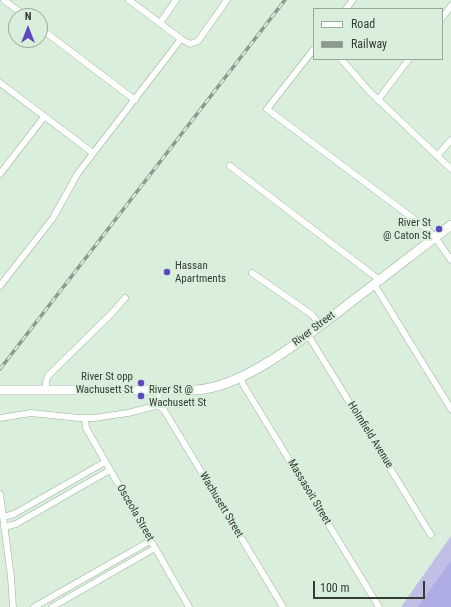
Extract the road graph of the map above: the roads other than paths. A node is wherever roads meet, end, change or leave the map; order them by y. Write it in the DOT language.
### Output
graph roads {
  1 [pos="4,0"];
  2 [pos="129,0"];
  3 [pos="176,0"];
  4 [pos="226,0"];
  5 [pos="353,0"];
  6 [pos="451,6"];
  7 [pos="14,8"];
  8 [pos="347,8"];
  9 [pos="443,17"];
  10 [pos="160,23"];
  11 [pos="48,34"];
  12 [pos="181,39"];
  13 [pos="313,50"];
  14 [pos="342,60"];
  15 [pos="409,60"];
  16 [pos="0,83"];
  17 [pos="135,100"];
  18 [pos="378,100"];
  19 [pos="44,117"];
  20 [pos="451,140"];
  21 [pos="93,153"];
  22 [pos="437,156"];
  23 [pos="230,166"];
  24 [pos="451,169"];
  25 [pos="0,174"];
  26 [pos="451,225"];
  27 [pos="435,237"];
  28 [pos="451,260"];
  29 [pos="252,273"];
  30 [pos="376,282"];
  31 [pos="0,286"];
  32 [pos="124,298"];
  33 [pos="321,325"];
  34 [pos="308,334"];
  35 [pos="240,377"];
  36 [pos="46,389"];
  37 [pos="0,390"];
  38 [pos="159,390"];
  39 [pos="156,404"];
  40 [pos="451,409"];
  41 [pos="0,418"];
  42 [pos="85,419"];
  43 [pos="106,462"];
  44 [pos="110,470"];
  45 [pos="0,494"];
  46 [pos="3,517"];
  47 [pos="4,527"];
  48 [pos="431,535"];
  49 [pos="150,541"];
  50 [pos="155,548"];
  51 [pos="13,607"];
  52 [pos="34,607"];
  53 [pos="52,607"];
  54 [pos="188,607"];
  55 [pos="283,607"];
  56 [pos="379,607"];
  1 -- 7 [label="street"];
  2 -- 10 [label="street"];
  3 -- 10 [label="street"];
  4 -- 12 [label="street"];
  5 -- 8 [label="street"];
  6 -- 9 [label="street"];
  10 -- 12 [label="street"];
  11 -- 17 [label="street"];
  12 -- 17 [label="street"];
  13 -- 27 [label="street"];
  14 -- 18 [label="street"];
  15 -- 18 [label="street"];
  16 -- 19 [label="street"];
  17 -- 21 [label="street"];
  18 -- 22 [label="street"];
  19 -- 21 [label="street"];
  19 -- 25 [label="street"];
  20 -- 22 [label="street"];
  21 -- 31 [label="street"];
  22 -- 24 [label="street"];
  23 -- 30 [label="street"];
  26 -- 27 [label="main road, River Street"];
  27 -- 28 [label="street"];
  27 -- 30 [label="main road, River Street"];
  29 -- 33 [label="street"];
  30 -- 33 [label="main road, River Street"];
  30 -- 40 [label="street"];
  32 -- 36 [label="street"];
  33 -- 34 [label="main road, River Street"];
  34 -- 35 [label="main road, River Street"];
  34 -- 48 [label="street, Holmfield Avenue"];
  35 -- 38 [label="main road, River Street"];
  35 -- 56 [label="street, Massasoit Street"];
  36 -- 37 [label="main road, River Street"];
  36 -- 38 [label="main road, River Street"];
  38 -- 39 [label="street"];
  39 -- 42 [label="street"];
  39 -- 55 [label="street, Wachusett Street"];
  41 -- 42 [label="street"];
  42 -- 43 [label="street, Osceola Street"];
  43 -- 44 [label="street, Osceola Street"];
  43 -- 46 [label="street"];
  44 -- 47 [label="street"];
  44 -- 49 [label="street, Osceola Street"];
  45 -- 46 [label="street"];
  46 -- 47 [label="street"];
  47 -- 51 [label="street"];
  49 -- 50 [label="street, Osceola Street"];
  49 -- 52 [label="street"];
  50 -- 53 [label="street"];
  50 -- 54 [label="street, Osceola Street"];
}
